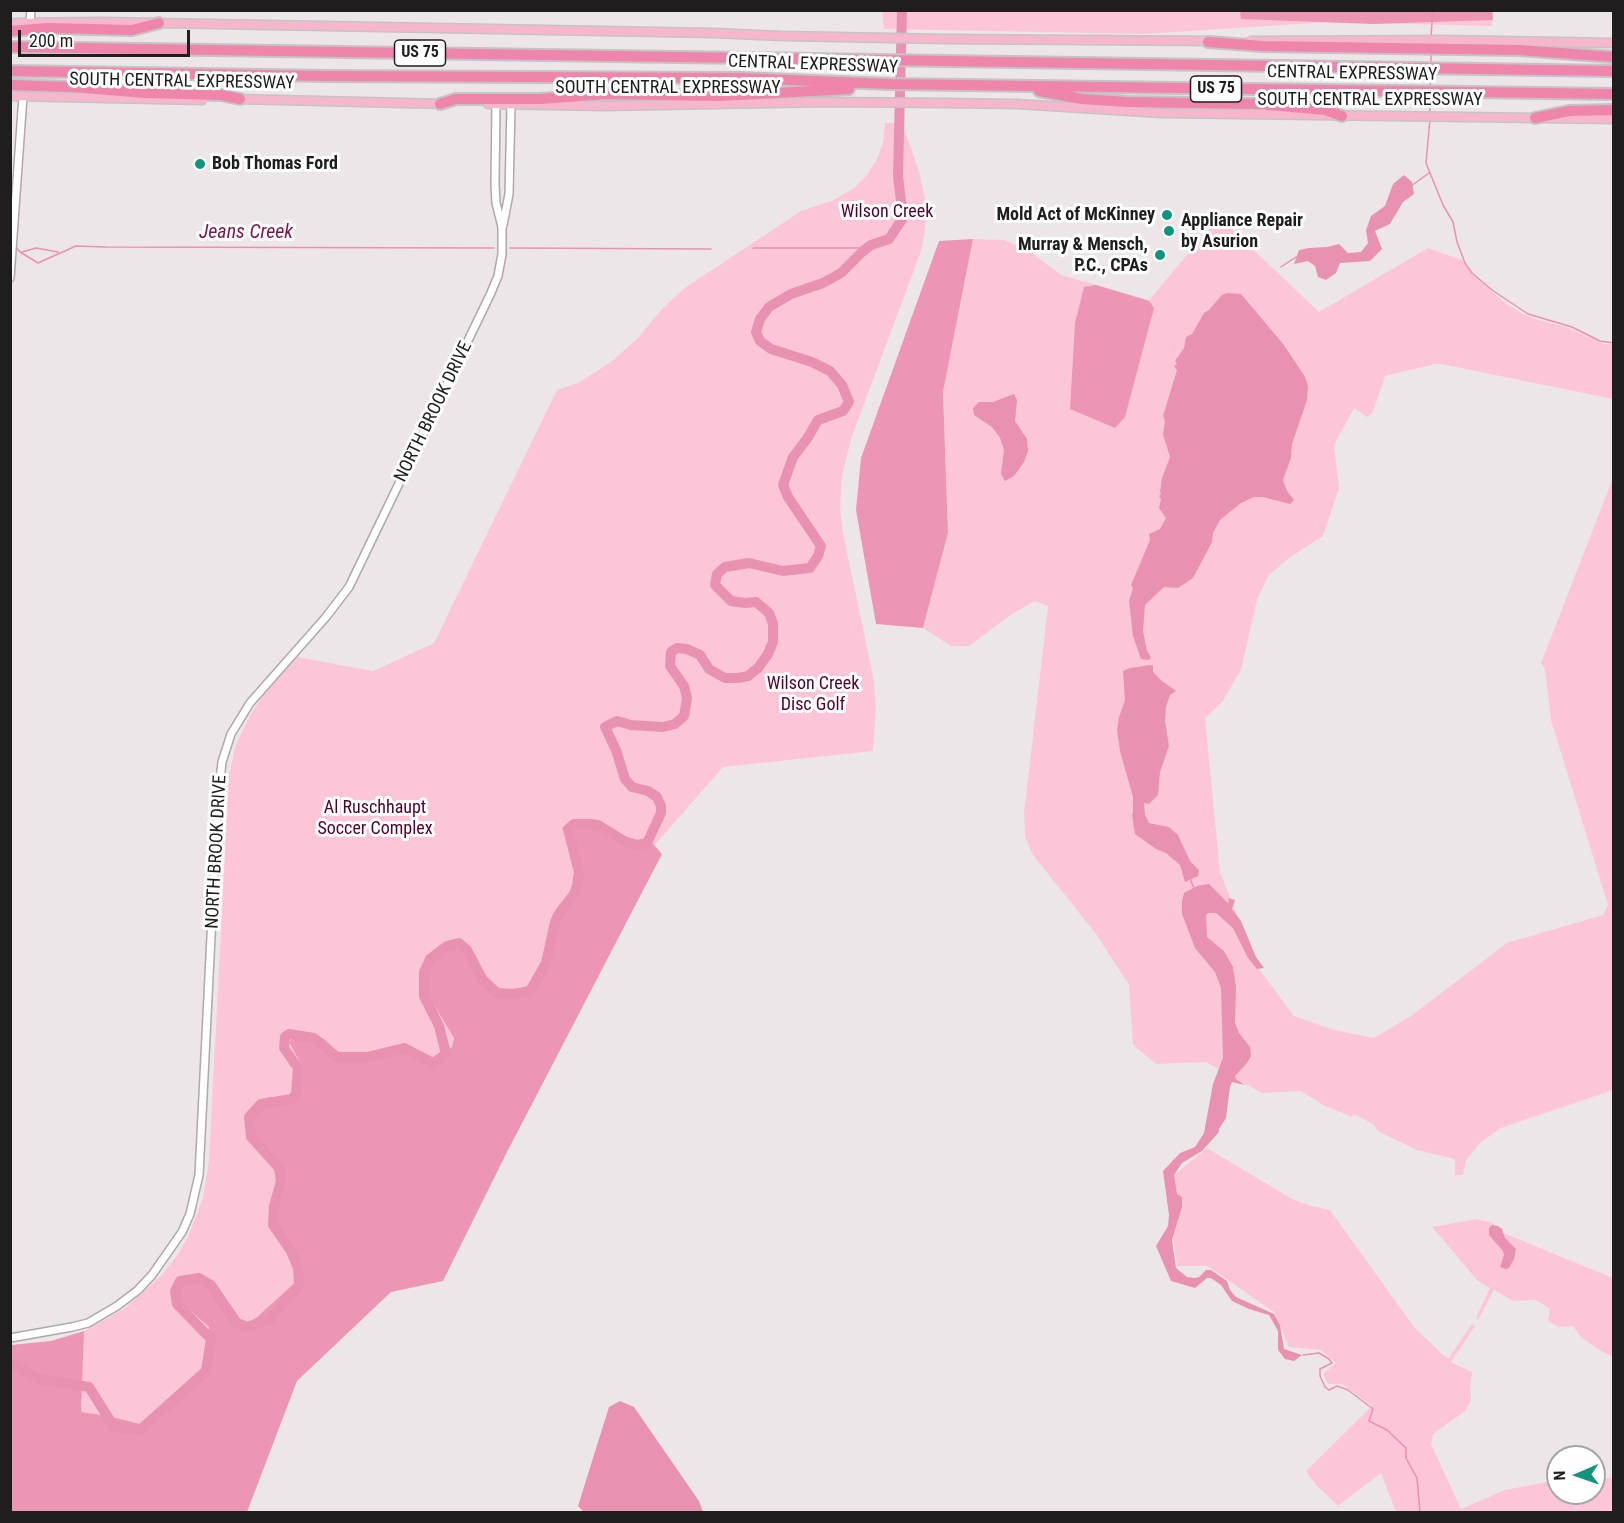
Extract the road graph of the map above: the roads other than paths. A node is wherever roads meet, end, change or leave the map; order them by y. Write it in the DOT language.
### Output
graph roads {
  1 [pos="31,10"];
  2 [pos="10,23"];
  3 [pos="30,23"];
  4 [pos="159,23"];
  5 [pos="10,31"];
  6 [pos="1208,42"];
  7 [pos="1614,43"];
  8 [pos="1446,44"];
  9 [pos="10,48"];
  10 [pos="1614,57"];
  11 [pos="10,71"];
  12 [pos="1614,71"];
  13 [pos="10,85"];
  14 [pos="1018,86"];
  15 [pos="828,92"];
  16 [pos="1614,94"];
  17 [pos="10,96"];
  18 [pos="23,96"];
  19 [pos="240,99"];
  20 [pos="440,104"];
  21 [pos="496,104"];
  22 [pos="511,105"];
  23 [pos="1614,110"];
  24 [pos="1342,116"];
  25 [pos="1535,118"];
  26 [pos="1614,119"];
  27 [pos="495,167"];
  28 [pos="509,167"];
  29 [pos="502,227"];
  30 [pos="12,258"];
  31 [pos="10,278"];
  32 [pos="10,1338"];
  1 -- 3 [label="street"];
  2 -- 3 [label="main road"];
  3 -- 4 [label="main road"];
  4 -- 5 [label="highway"];
  4 -- 6 [label="main road"];
  6 -- 8 [label="highway"];
  7 -- 8 [label="main road"];
  8 -- 10 [label="highway"];
  9 -- 12 [label="highway, CENTRAL EXPRESSWAY / US 75"];
  11 -- 15 [label="highway, CENTRAL EXPRESSWAY / US 75"];
  13 -- 19 [label="highway"];
  14 -- 15 [label="highway, CENTRAL EXPRESSWAY / US 75"];
  14 -- 16 [label="highway, CENTRAL EXPRESSWAY / US 75"];
  14 -- 24 [label="highway"];
  15 -- 20 [label="highway"];
  15 -- 22 [label="main road, SOUTH CENTRAL EXPRESSWAY"];
  15 -- 24 [label="main road, SOUTH CENTRAL EXPRESSWAY"];
  17 -- 18 [label="main road, SOUTH CENTRAL EXPRESSWAY"];
  18 -- 19 [label="main road, SOUTH CENTRAL EXPRESSWAY"];
  18 -- 30 [label="street"];
  19 -- 20 [label="main road, SOUTH CENTRAL EXPRESSWAY"];
  20 -- 21 [label="main road, SOUTH CENTRAL EXPRESSWAY"];
  21 -- 22 [label="main road, SOUTH CENTRAL EXPRESSWAY"];
  21 -- 27 [label="street, NORTH BROOK DRIVE"];
  22 -- 28 [label="street, NORTH BROOK DRIVE"];
  23 -- 25 [label="highway"];
  24 -- 25 [label="main road, SOUTH CENTRAL EXPRESSWAY"];
  25 -- 26 [label="main road, SOUTH CENTRAL EXPRESSWAY"];
  27 -- 28 [label="street"];
  27 -- 29 [label="street, NORTH BROOK DRIVE"];
  28 -- 29 [label="street, NORTH BROOK DRIVE"];
  29 -- 32 [label="street, NORTH BROOK DRIVE"];
  30 -- 31 [label="street"];
}
